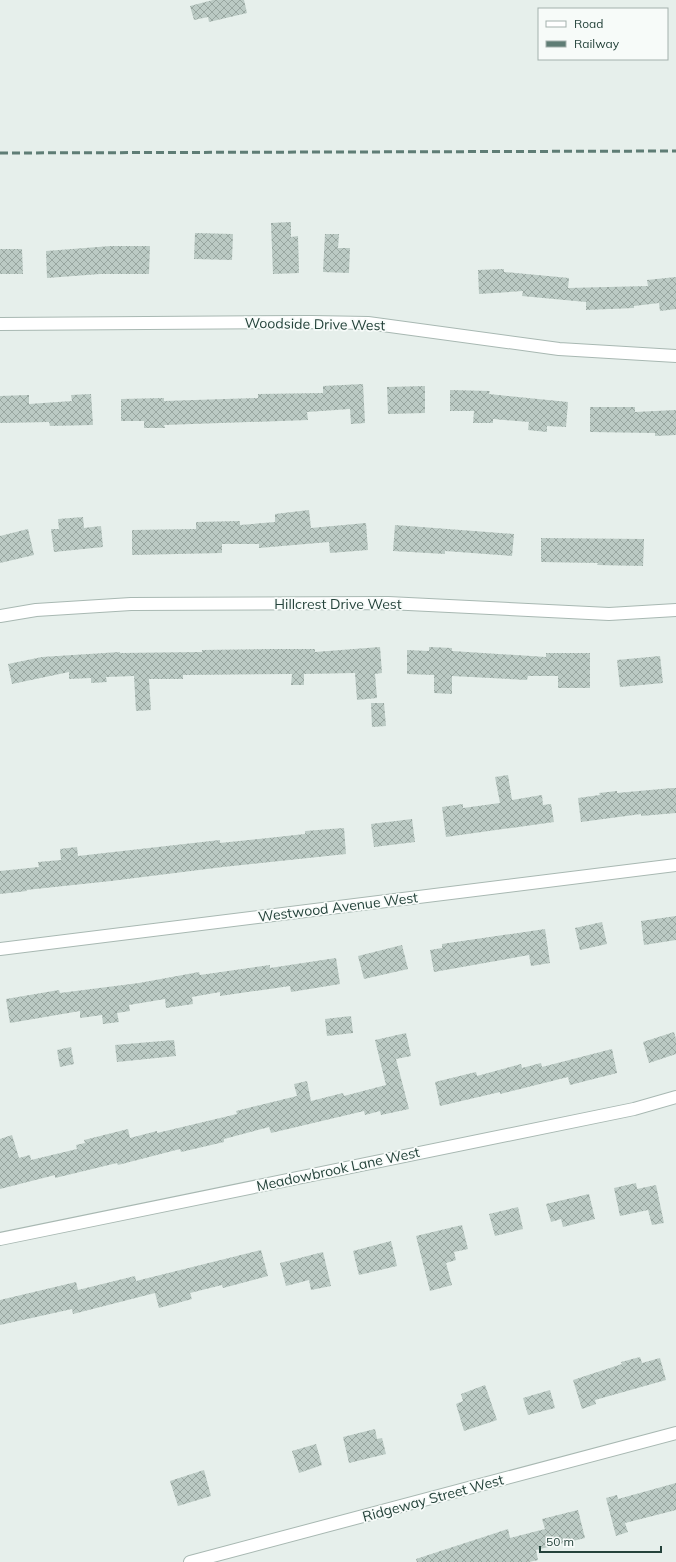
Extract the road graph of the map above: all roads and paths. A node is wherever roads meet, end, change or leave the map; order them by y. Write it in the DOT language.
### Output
graph roads {
  1 [pos="0,324"];
  2 [pos="676,356"];
  3 [pos="676,610"];
  4 [pos="0,616"];
  5 [pos="676,865"];
  6 [pos="0,948"];
  7 [pos="676,1096"];
  8 [pos="0,1239"];
  9 [pos="676,1433"];
  10 [pos="190,1562"];
  1 -- 2 [label="street, Woodside Drive West"];
  3 -- 4 [label="street, Hillcrest Drive West"];
  5 -- 6 [label="street, Westwood Avenue West"];
  7 -- 8 [label="street, Meadowbrook Lane West"];
  9 -- 10 [label="street, Ridgeway Street West"];
}
